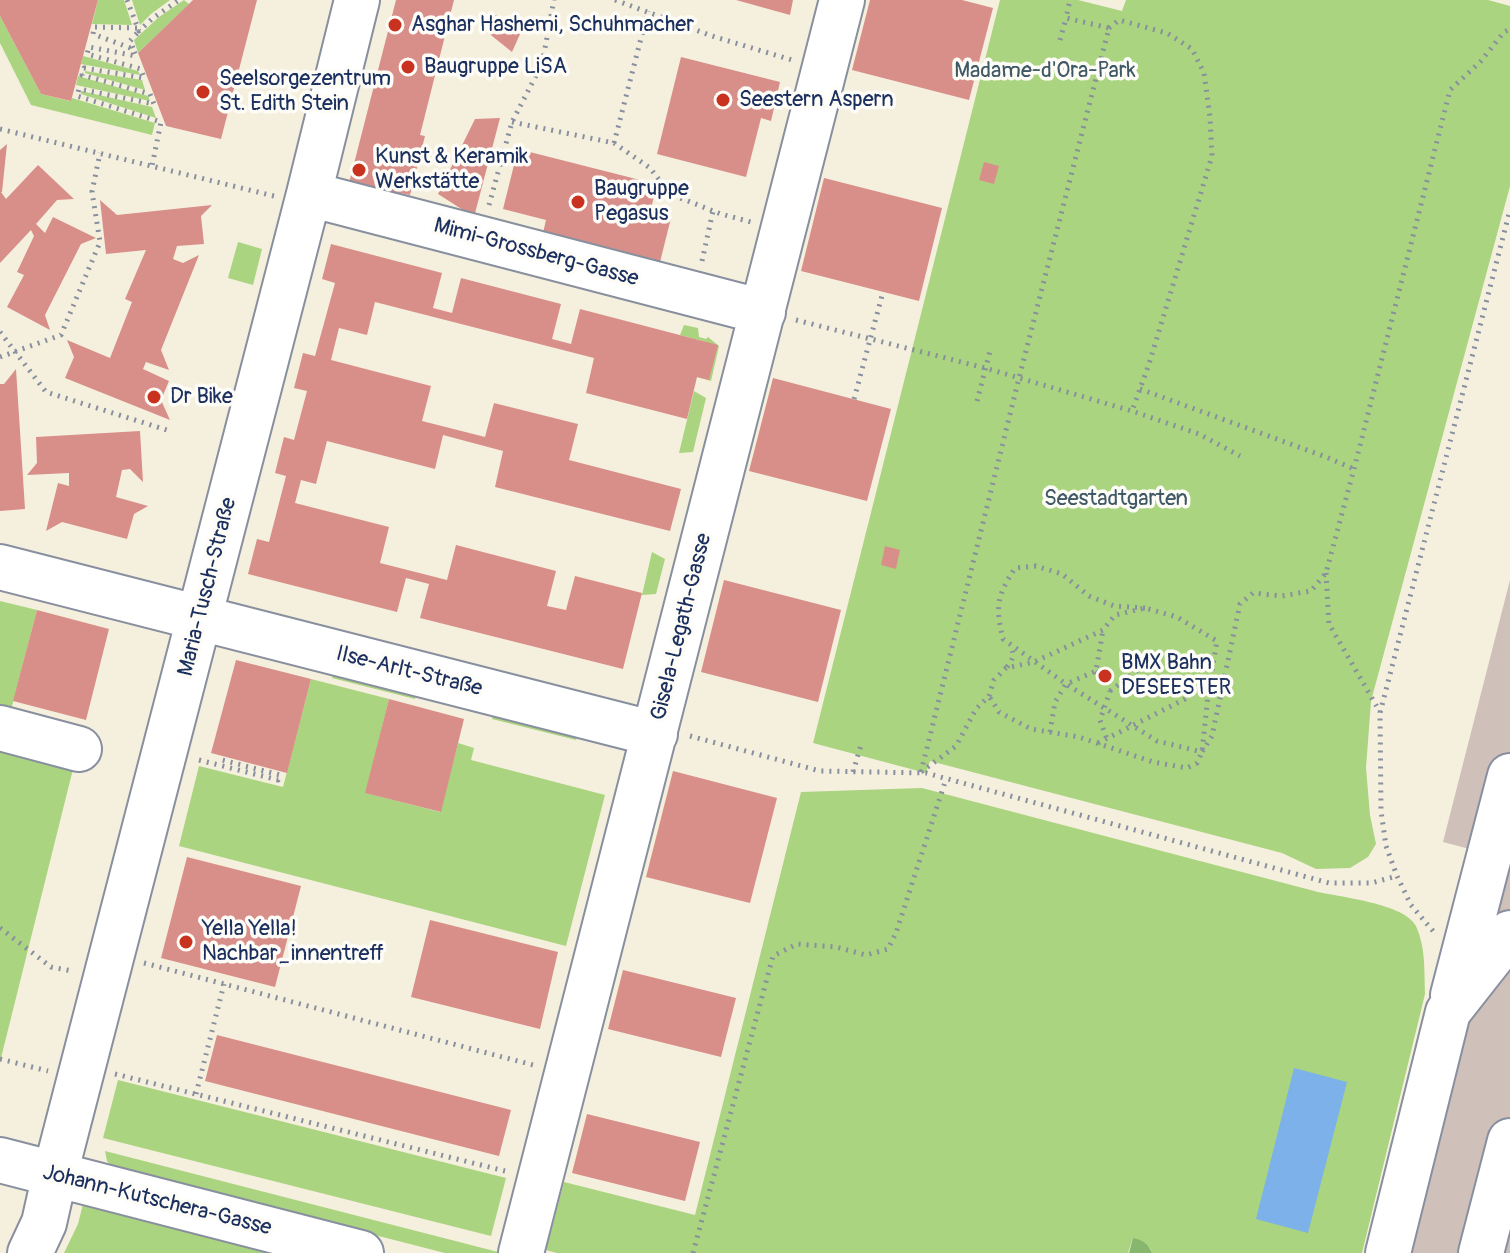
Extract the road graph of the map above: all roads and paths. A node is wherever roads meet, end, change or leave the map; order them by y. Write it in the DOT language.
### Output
graph roads {
  1 [pos="127,0"];
  2 [pos="179,0"];
  3 [pos="357,0"];
  4 [pos="554,0"];
  5 [pos="615,0"];
  6 [pos="842,0"];
  7 [pos="1070,0"];
  8 [pos="648,11"];
  9 [pos="1066,18"];
  10 [pos="1109,28"];
  11 [pos="138,29"];
  12 [pos="1510,29"];
  13 [pos="1060,40"];
  14 [pos="135,52"];
  15 [pos="797,61"];
  16 [pos="141,69"];
  17 [pos="144,78"];
  18 [pos="150,94"];
  19 [pos="154,104"];
  20 [pos="161,122"];
  21 [pos="512,122"];
  22 [pos="0,129"];
  23 [pos="614,143"];
  24 [pos="100,153"];
  25 [pos="152,166"];
  26 [pos="1058,191"];
  27 [pos="1066,194"];
  28 [pos="308,199"];
  29 [pos="488,210"];
  30 [pos="1510,210"];
  31 [pos="713,211"];
  32 [pos="755,223"];
  33 [pos="701,264"];
  34 [pos="883,292"];
  35 [pos="776,315"];
  36 [pos="0,332"];
  37 [pos="870,339"];
  38 [pos="14,351"];
  39 [pos="990,351"];
  40 [pos="0,357"];
  41 [pos="985,368"];
  42 [pos="1019,378"];
  43 [pos="1140,389"];
  44 [pos="854,399"];
  45 [pos="977,401"];
  46 [pos="1132,411"];
  47 [pos="170,431"];
  48 [pos="1240,456"];
  49 [pos="1354,469"];
  50 [pos="0,567"];
  51 [pos="1326,573"];
  52 [pos="960,574"];
  53 [pos="970,576"];
  54 [pos="1145,608"];
  55 [pos="200,617"];
  56 [pos="1103,630"];
  57 [pos="1009,644"];
  58 [pos="1156,656"];
  59 [pos="1034,662"];
  60 [pos="1006,668"];
  61 [pos="1096,671"];
  62 [pos="1210,681"];
  63 [pos="1066,684"];
  64 [pos="1110,691"];
  65 [pos="989,696"];
  66 [pos="1105,709"];
  67 [pos="1380,713"];
  68 [pos="1134,726"];
  69 [pos="0,728"];
  70 [pos="1050,732"];
  71 [pos="655,734"];
  72 [pos="1106,740"];
  73 [pos="1097,744"];
  74 [pos="861,745"];
  75 [pos="79,749"];
  76 [pos="1117,751"];
  77 [pos="1202,752"];
  78 [pos="222,756"];
  79 [pos="190,757"];
  80 [pos="853,772"];
  81 [pos="921,772"];
  82 [pos="1510,776"];
  83 [pos="946,779"];
  84 [pos="1397,876"];
  85 [pos="0,928"];
  86 [pos="1510,933"];
  87 [pos="1464,953"];
  88 [pos="112,954"];
  89 [pos="72,971"];
  90 [pos="224,984"];
  91 [pos="1448,1012"];
  92 [pos="0,1059"];
  93 [pos="82,1073"];
  94 [pos="568,1074"];
  95 [pos="196,1094"];
  96 [pos="1510,1141"];
  97 [pos="0,1160"];
  98 [pos="55,1174"];
  99 [pos="540,1180"];
  100 [pos="30,1253"];
  101 [pos="361,1253"];
  102 [pos="521,1253"];
  103 [pos="693,1253"];
  104 [pos="1388,1253"];
  105 [pos="1481,1253"];
  1 -- 11 [label="path"];
  2 -- 11 [label="path"];
  3 -- 28 [label="street, Maria-Tusch-Straße"];
  4 -- 21 [label="path"];
  5 -- 8 [label="path"];
  6 -- 35 [label="street, Gisela-Legath-Gasse"];
  7 -- 9 [label="path"];
  8 -- 15 [label="path"];
  8 -- 23 [label="path"];
  9 -- 10 [label="path"];
  9 -- 13 [label="path"];
  10 -- 27 [label="path"];
  10 -- 43 [label="path"];
  11 -- 14 [label="path"];
  11 -- 14 [label="path"];
  12 -- 49 [label="path"];
  14 -- 16 [label="path"];
  14 -- 16 [label="path"];
  16 -- 17 [label="path"];
  17 -- 18 [label="path"];
  17 -- 18 [label="path"];
  18 -- 19 [label="path"];
  19 -- 20 [label="path"];
  19 -- 20 [label="path"];
  20 -- 25 [label="path"];
  21 -- 23 [label="path"];
  21 -- 29 [label="path"];
  22 -- 24 [label="path"];
  23 -- 31 [label="path"];
  24 -- 25 [label="path"];
  24 -- 38 [label="path"];
  25 -- 28 [label="path"];
  26 -- 27 [label="path"];
  27 -- 42 [label="path"];
  28 -- 35 [label="street, Mimi-Grossberg-Gasse"];
  28 -- 55 [label="street, Maria-Tusch-Straße"];
  30 -- 67 [label="path"];
  31 -- 32 [label="path"];
  31 -- 33 [label="path"];
  34 -- 37 [label="path"];
  35 -- 37 [label="path"];
  35 -- 71 [label="street, Gisela-Legath-Gasse"];
  36 -- 38 [label="path"];
  37 -- 41 [label="path"];
  37 -- 44 [label="path"];
  38 -- 40 [label="path"];
  38 -- 47 [label="path"];
  39 -- 41 [label="path"];
  41 -- 42 [label="path"];
  41 -- 45 [label="path"];
  42 -- 46 [label="path"];
  42 -- 53 [label="path"];
  43 -- 46 [label="path"];
  43 -- 49 [label="path"];
  46 -- 48 [label="path"];
  49 -- 51 [label="path"];
  50 -- 55 [label="street, Ilse-Arlt-Straße"];
  51 -- 67 [label="path"];
  51 -- 77 [label="path"];
  52 -- 53 [label="path"];
  53 -- 81 [label="path"];
  54 -- 56 [label="path"];
  54 -- 57 [label="path"];
  54 -- 62 [label="path"];
  55 -- 71 [label="street, Ilse-Arlt-Straße"];
  55 -- 88 [label="street, Maria-Tusch-Straße"];
  56 -- 59 [label="path"];
  56 -- 61 [label="path"];
  57 -- 59 [label="path"];
  57 -- 60 [label="path"];
  58 -- 64 [label="path"];
  59 -- 60 [label="path"];
  59 -- 63 [label="path"];
  60 -- 65 [label="path"];
  61 -- 63 [label="path"];
  61 -- 64 [label="path"];
  62 -- 68 [label="path"];
  62 -- 77 [label="path"];
  63 -- 66 [label="path"];
  63 -- 70 [label="path"];
  64 -- 66 [label="path"];
  65 -- 70 [label="path"];
  65 -- 81 [label="path"];
  66 -- 68 [label="path"];
  66 -- 72 [label="path"];
  67 -- 84 [label="path"];
  68 -- 72 [label="path"];
  68 -- 77 [label="path"];
  69 -- 75 [label="street"];
  70 -- 73 [label="path"];
  71 -- 80 [label="path"];
  71 -- 94 [label="street, Gisela-Legath-Gasse"];
  72 -- 73 [label="path"];
  72 -- 76 [label="path"];
  73 -- 76 [label="path"];
  74 -- 80 [label="path"];
  76 -- 77 [label="path"];
  78 -- 79 [label="path"];
  80 -- 81 [label="path"];
  81 -- 83 [label="path"];
  82 -- 87 [label="street"];
  83 -- 84 [label="path"];
  83 -- 103 [label="path"];
  84 -- 87 [label="path"];
  85 -- 89 [label="path"];
  86 -- 91 [label="street"];
  87 -- 91 [label="street"];
  88 -- 90 [label="path"];
  88 -- 93 [label="street, Maria-Tusch-Straße"];
  90 -- 94 [label="path"];
  90 -- 95 [label="path"];
  91 -- 104 [label="street"];
  92 -- 93 [label="path"];
  93 -- 95 [label="path"];
  93 -- 98 [label="street, Maria-Tusch-Straße"];
  94 -- 99 [label="street, Gisela-Legath-Gasse"];
  95 -- 99 [label="path"];
  96 -- 105 [label="street"];
  97 -- 98 [label="street, Johann-Kutschera-Gasse"];
  98 -- 100 [label="street, Maria-Tusch-Straße"];
  98 -- 101 [label="street, Johann-Kutschera-Gasse"];
  99 -- 102 [label="street, Gisela-Legath-Gasse"];
}
